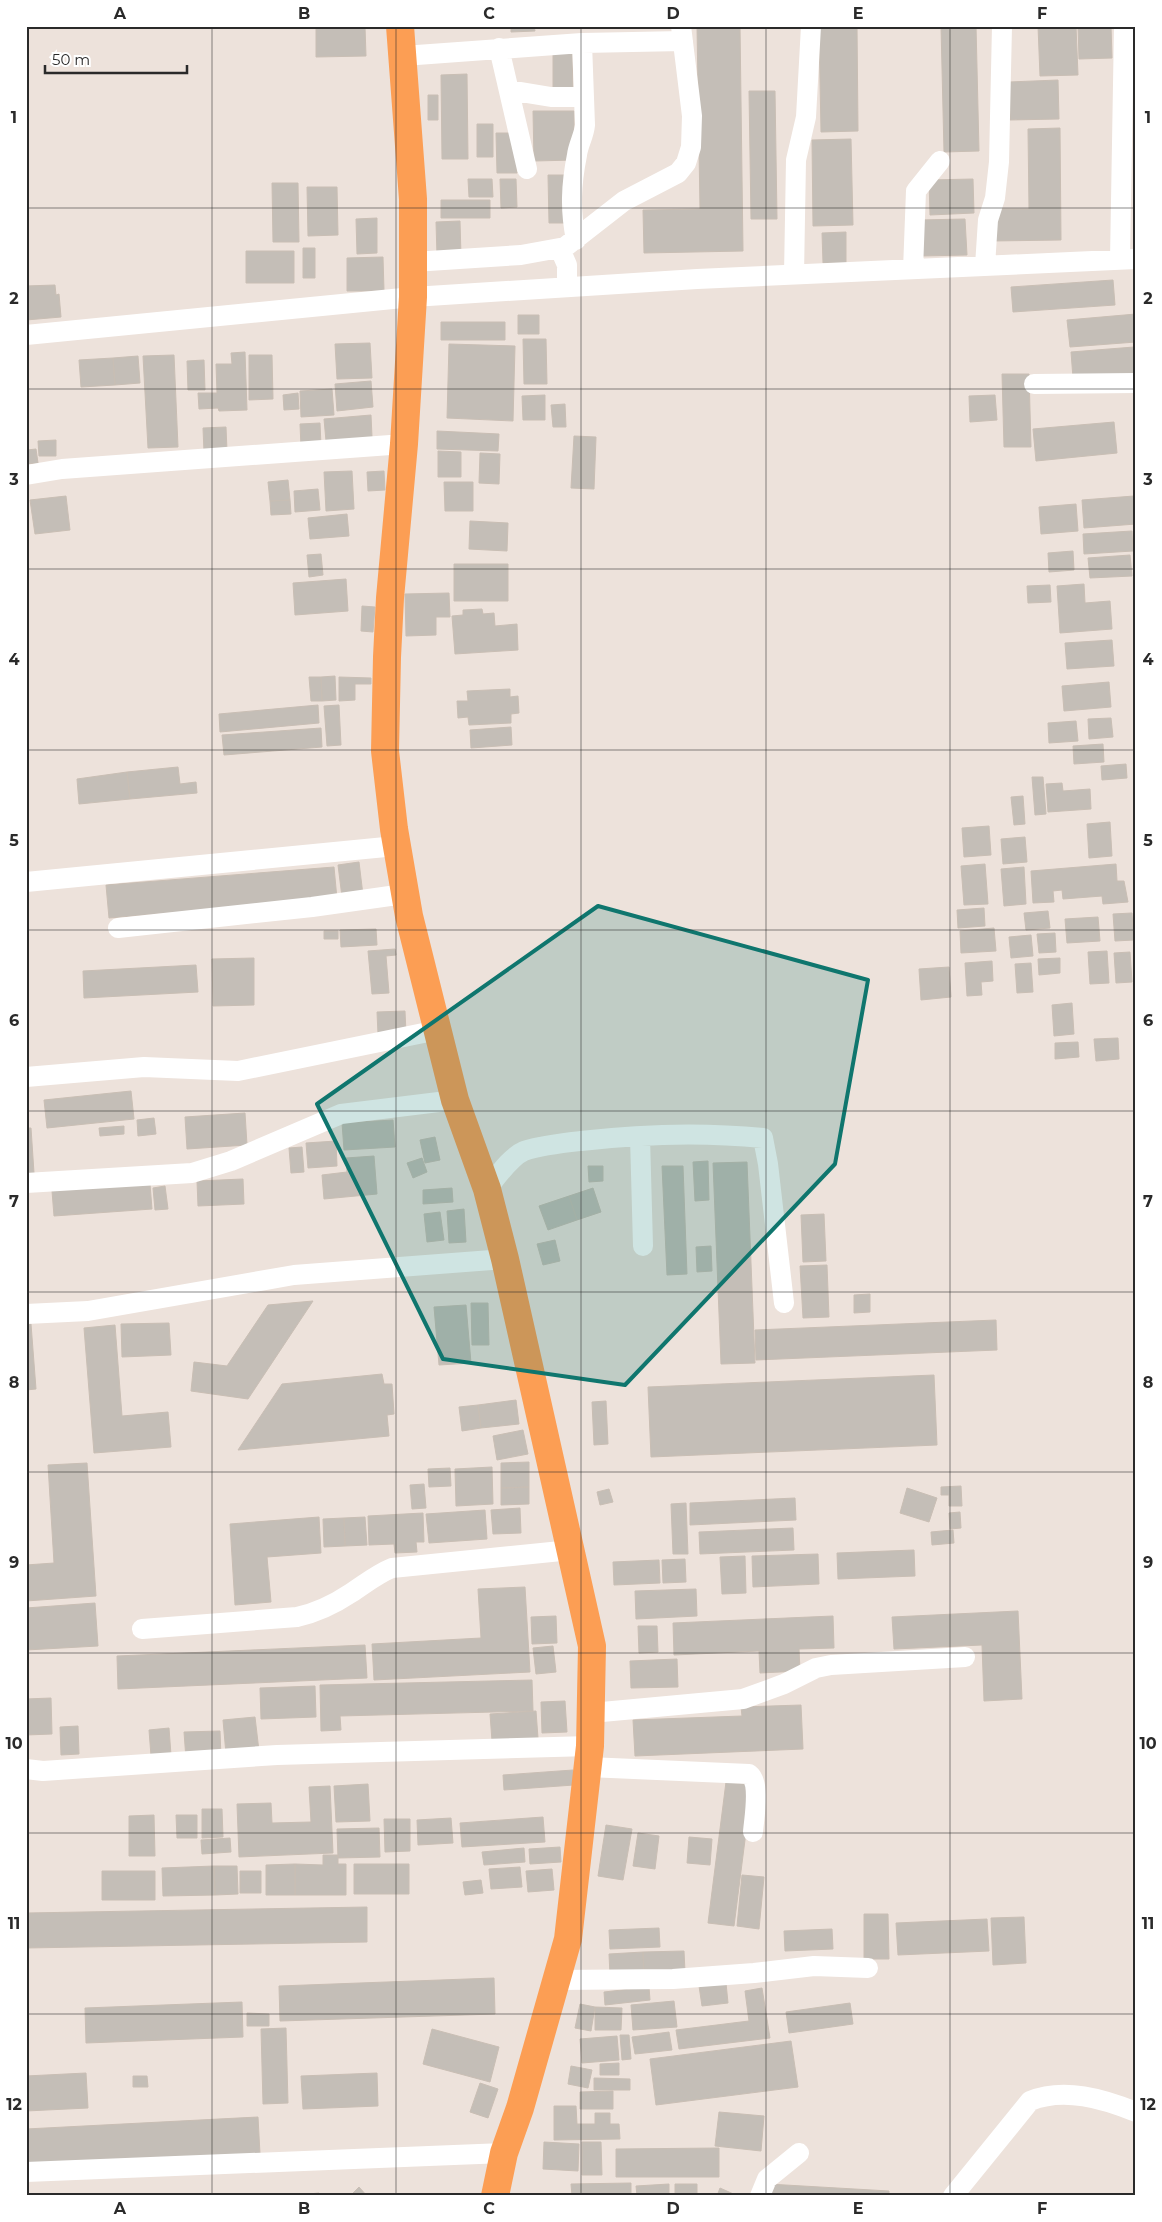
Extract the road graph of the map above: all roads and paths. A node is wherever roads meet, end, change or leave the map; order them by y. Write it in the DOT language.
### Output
graph roads {
  1 [pos="400,26"];
  2 [pos="811,26"];
  3 [pos="1002,26"];
  4 [pos="1124,26"];
  5 [pos="682,34"];
  6 [pos="582,43"];
  7 [pos="499,48"];
  8 [pos="403,56"];
  9 [pos="509,90"];
  10 [pos="584,97"];
  11 [pos="940,161"];
  12 [pos="527,169"];
  13 [pos="568,245"];
  14 [pos="1128,260"];
  15 [pos="413,262"];
  16 [pos="985,266"];
  17 [pos="913,270"];
  18 [pos="794,275"];
  19 [pos="567,288"];
  20 [pos="413,297"];
  21 [pos="26,335"];
  22 [pos="1034,384"];
  23 [pos="1136,384"];
  24 [pos="404,444"];
  25 [pos="26,475"];
  26 [pos="396,846"];
  27 [pos="26,882"];
  28 [pos="404,894"];
  29 [pos="118,928"];
  30 [pos="438,1030"];
  31 [pos="26,1077"];
  32 [pos="455,1100"];
  33 [pos="640,1137"];
  34 [pos="26,1183"];
  35 [pos="488,1189"];
  36 [pos="643,1246"];
  37 [pos="505,1259"];
  38 [pos="784,1303"];
  39 [pos="26,1314"];
  40 [pos="571,1550"];
  41 [pos="142,1629"];
  42 [pos="964,1657"];
  43 [pos="590,1713"];
  44 [pos="589,1756"];
  45 [pos="26,1769"];
  46 [pos="753,1832"];
  47 [pos="868,1968"];
  48 [pos="556,1980"];
  49 [pos="1136,2112"];
  50 [pos="504,2153"];
  51 [pos="799,2153"];
  52 [pos="26,2172"];
  53 [pos="495,2196"];
  54 [pos="760,2196"];
  55 [pos="953,2196"];
  1 -- 8 [label="highway"];
  2 -- 18 [label="street"];
  3 -- 16 [label="street"];
  4 -- 14 [label="street"];
  5 -- 6 [label="street"];
  5 -- 13 [label="street"];
  6 -- 7 [label="street"];
  6 -- 10 [label="street"];
  7 -- 8 [label="street"];
  7 -- 9 [label="street"];
  8 -- 15 [label="highway"];
  9 -- 10 [label="street"];
  9 -- 12 [label="street"];
  10 -- 13 [label="street"];
  11 -- 17 [label="street"];
  13 -- 15 [label="street"];
  13 -- 19 [label="street"];
  14 -- 16 [label="street"];
  15 -- 20 [label="highway"];
  16 -- 17 [label="street"];
  17 -- 18 [label="street"];
  18 -- 19 [label="street"];
  19 -- 20 [label="street"];
  20 -- 21 [label="street"];
  20 -- 24 [label="highway"];
  22 -- 23 [label="street"];
  24 -- 25 [label="street"];
  24 -- 26 [label="highway"];
  26 -- 27 [label="street"];
  26 -- 28 [label="highway"];
  28 -- 29 [label="street"];
  28 -- 30 [label="highway"];
  30 -- 31 [label="street"];
  30 -- 32 [label="highway"];
  32 -- 34 [label="street"];
  32 -- 35 [label="highway"];
  33 -- 35 [label="street"];
  33 -- 36 [label="street"];
  33 -- 38 [label="street"];
  35 -- 37 [label="highway"];
  37 -- 39 [label="street"];
  37 -- 40 [label="highway"];
  40 -- 41 [label="street"];
  40 -- 43 [label="highway"];
  42 -- 43 [label="street"];
  43 -- 44 [label="highway"];
  44 -- 45 [label="street"];
  44 -- 46 [label="street"];
  44 -- 48 [label="highway"];
  47 -- 48 [label="street"];
  48 -- 50 [label="highway"];
  49 -- 55 [label="street"];
  50 -- 52 [label="street"];
  50 -- 53 [label="highway"];
  51 -- 54 [label="street"];
}
